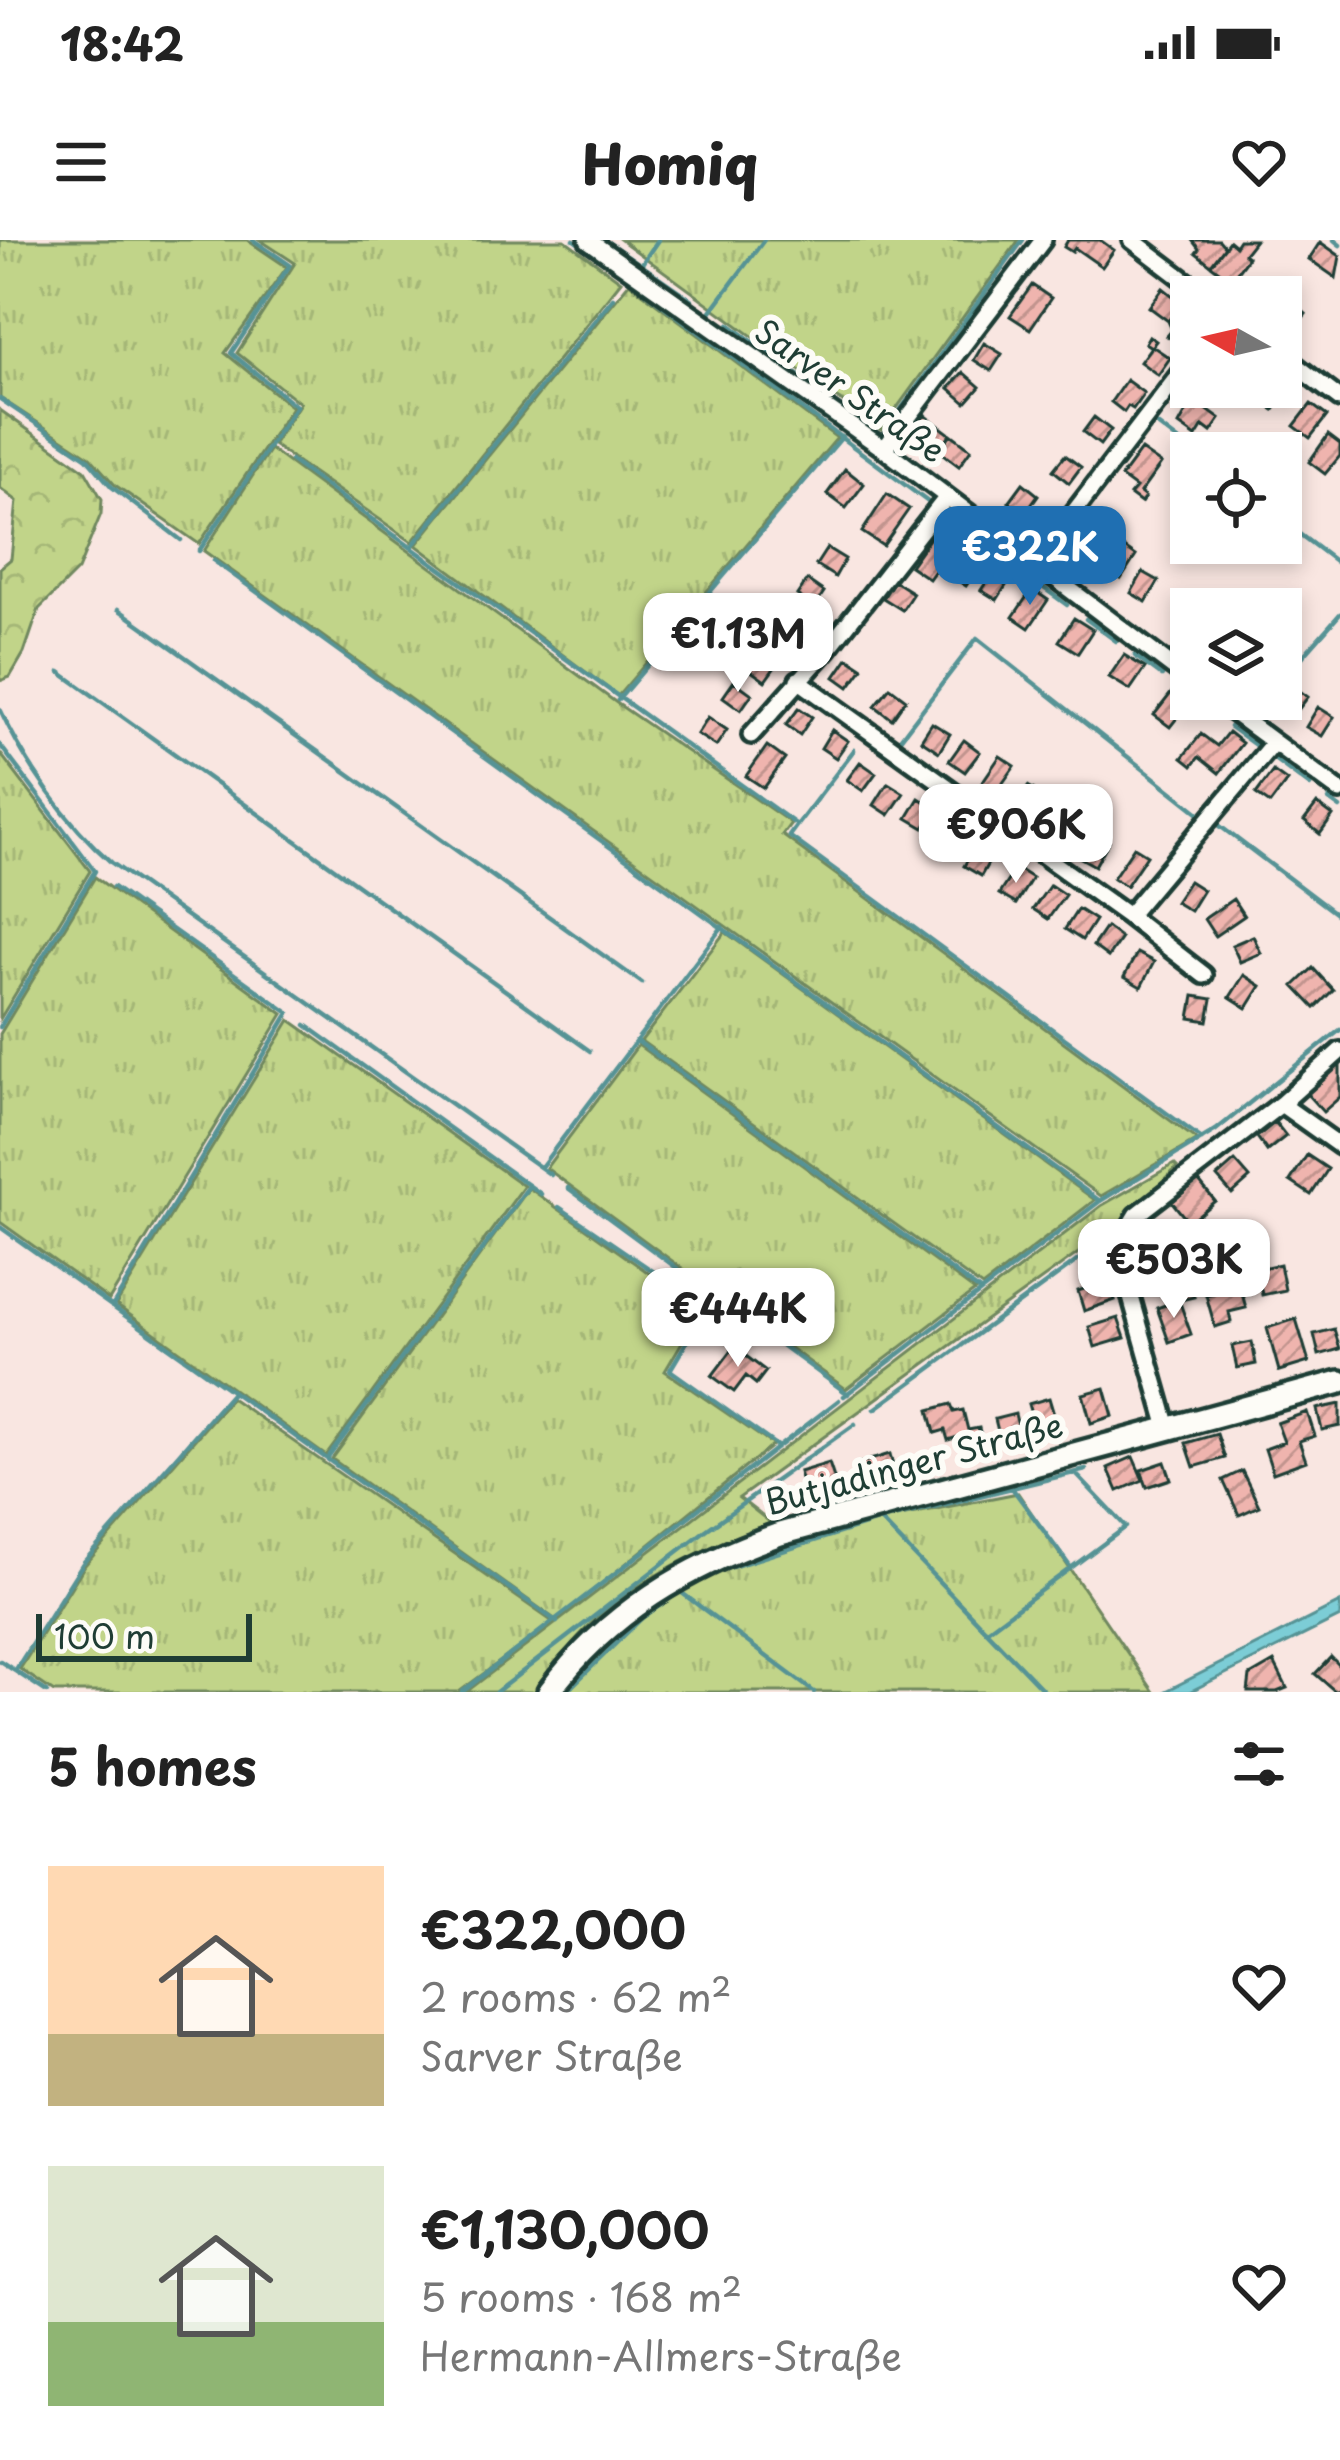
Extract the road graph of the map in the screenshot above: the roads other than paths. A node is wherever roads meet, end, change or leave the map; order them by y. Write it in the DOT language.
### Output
graph roads {
  1 [pos="587,240"];
  2 [pos="1043,240"];
  3 [pos="1132,240"];
  4 [pos="1179,276"];
  5 [pos="1302,370"];
  6 [pos="1170,386"];
  7 [pos="1340,399"];
  8 [pos="884,449"];
  9 [pos="947,497"];
  10 [pos="1035,563"];
  11 [pos="1170,665"];
  12 [pos="798,680"];
  13 [pos="1243,720"];
  14 [pos="751,735"];
  15 [pos="1273,743"];
  16 [pos="1340,791"];
  17 [pos="1128,916"];
  18 [pos="1204,975"];
  19 [pos="1340,1051"];
  20 [pos="1281,1104"];
  21 [pos="1340,1146"];
  22 [pos="1340,1382"];
  23 [pos="1168,1428"];
  24 [pos="549,1692"];
  1 -- 8 [label="street, Sarver Straße"];
  2 -- 8 [label="street"];
  3 -- 4 [label="street"];
  5 -- 7 [label="street"];
  6 -- 10 [label="street"];
  8 -- 9 [label="street, Sarver Straße"];
  9 -- 10 [label="street, Sarver Straße"];
  9 -- 12 [label="street"];
  10 -- 11 [label="street, Sarver Straße"];
  12 -- 14 [label="street"];
  12 -- 17 [label="street"];
  13 -- 15 [label="street"];
  15 -- 16 [label="street"];
  15 -- 17 [label="street"];
  17 -- 18 [label="street"];
  19 -- 20 [label="street"];
  20 -- 21 [label="street"];
  20 -- 23 [label="street"];
  22 -- 23 [label="main road, Butjadinger Straße"];
  23 -- 24 [label="main road, Butjadinger Straße"];
}
